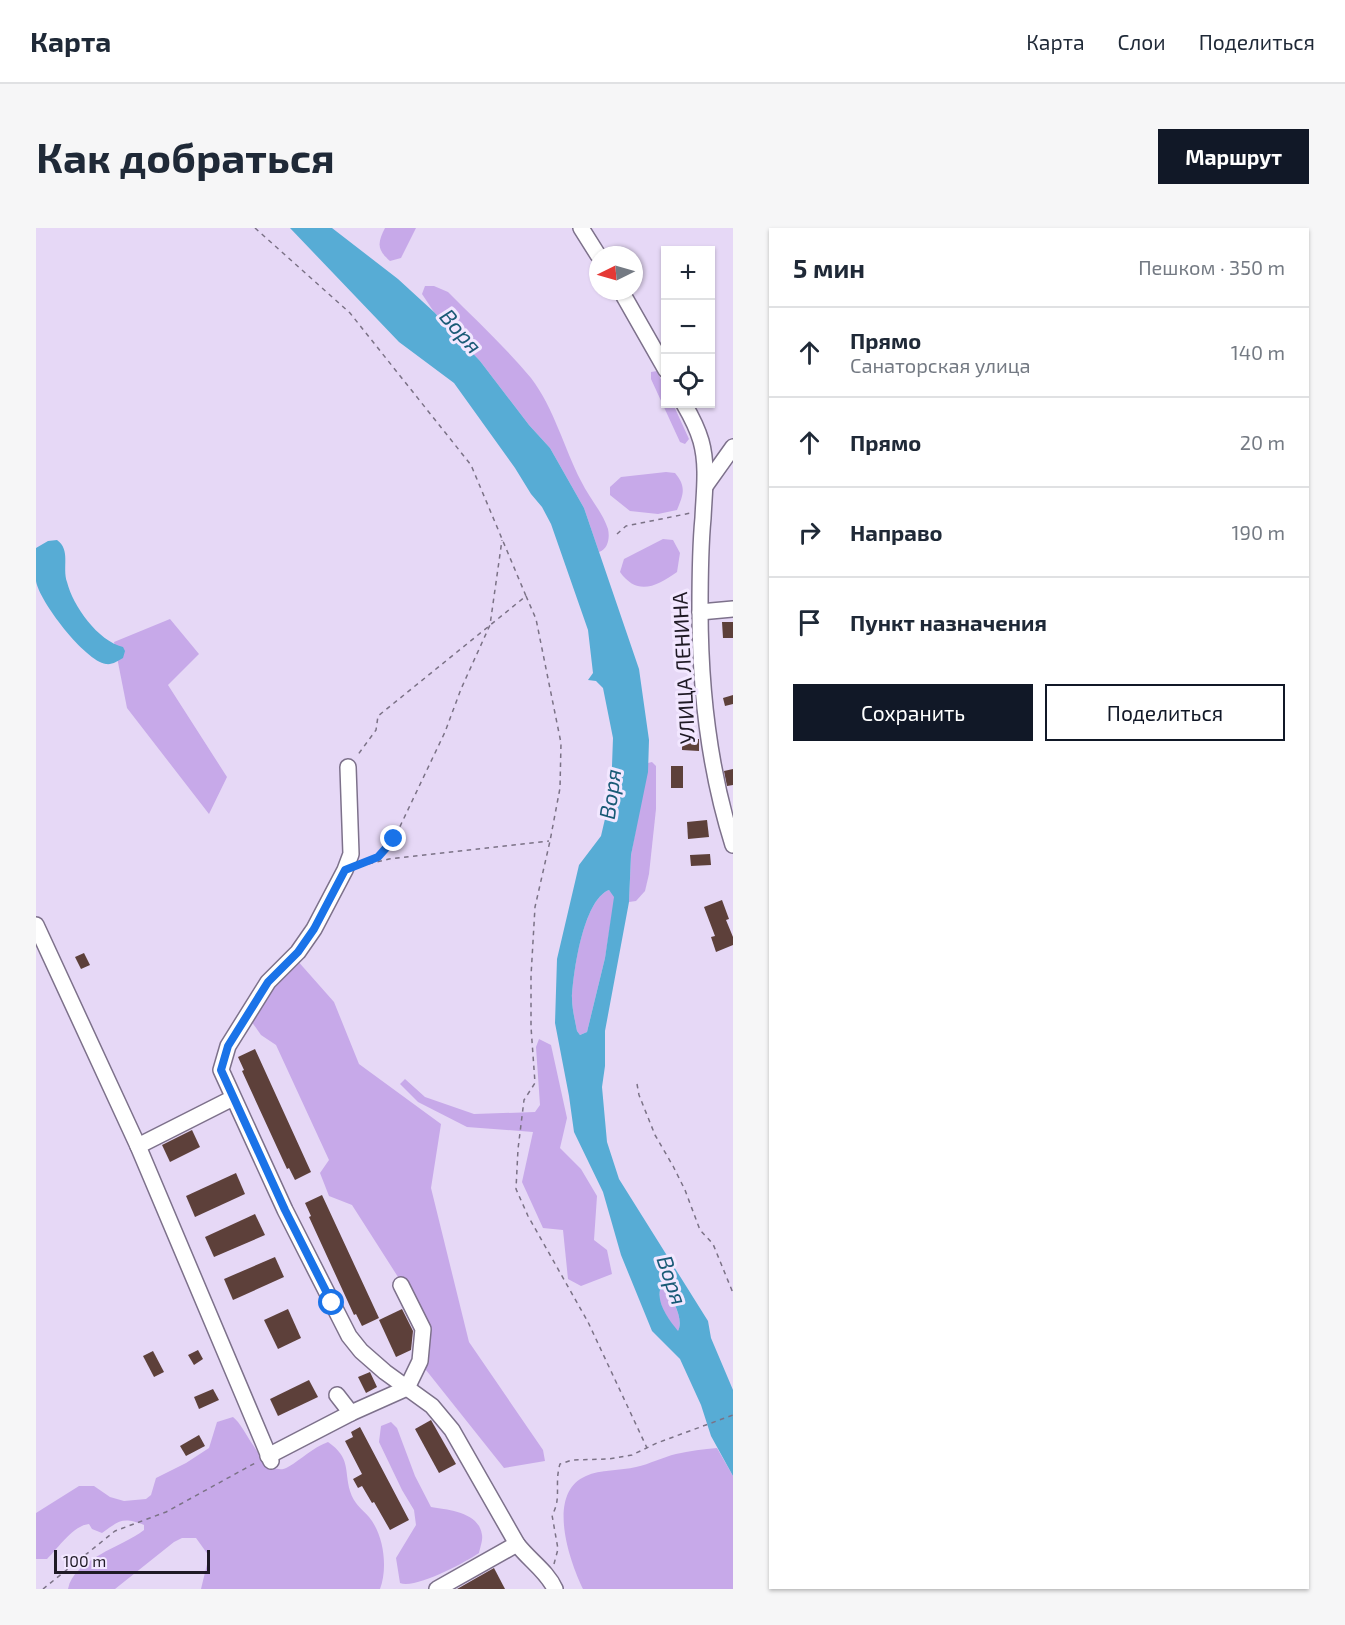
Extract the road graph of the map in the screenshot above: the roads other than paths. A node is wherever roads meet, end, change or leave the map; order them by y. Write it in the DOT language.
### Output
graph roads {
  1 [pos="581,228"];
  2 [pos="592,246"];
  3 [pos="626,300"];
  4 [pos="661,361"];
  5 [pos="686,408"];
  6 [pos="731,452"];
  7 [pos="706,485"];
  8 [pos="733,609"];
  9 [pos="700,612"];
  10 [pos="348,767"];
  11 [pos="728,808"];
  12 [pos="733,845"];
  13 [pos="36,925"];
  14 [pos="234,1101"];
  15 [pos="138,1146"];
  16 [pos="401,1285"];
  17 [pos="407,1388"];
  18 [pos="337,1395"];
  19 [pos="351,1413"];
  20 [pos="517,1544"];
  21 [pos="553,1584"];
  22 [pos="437,1589"];
  1 -- 2 [label="street"];
  3 -- 4 [label="street"];
  5 -- 7 [label="street, УЛИЦА ЛЕНИНА"];
  6 -- 7 [label="street"];
  7 -- 9 [label="street, УЛИЦА ЛЕНИНА"];
  8 -- 9 [label="street"];
  9 -- 11 [label="street, УЛИЦА ЛЕНИНА"];
  10 -- 14 [label="street"];
  11 -- 12 [label="street, УЛИЦА ЛЕНИНА"];
  13 -- 15 [label="street"];
  14 -- 15 [label="street"];
  14 -- 17 [label="street"];
  15 -- 19 [label="street"];
  16 -- 17 [label="street"];
  17 -- 19 [label="street"];
  17 -- 20 [label="street"];
  18 -- 19 [label="street"];
  20 -- 21 [label="street"];
  20 -- 22 [label="street"];
}
